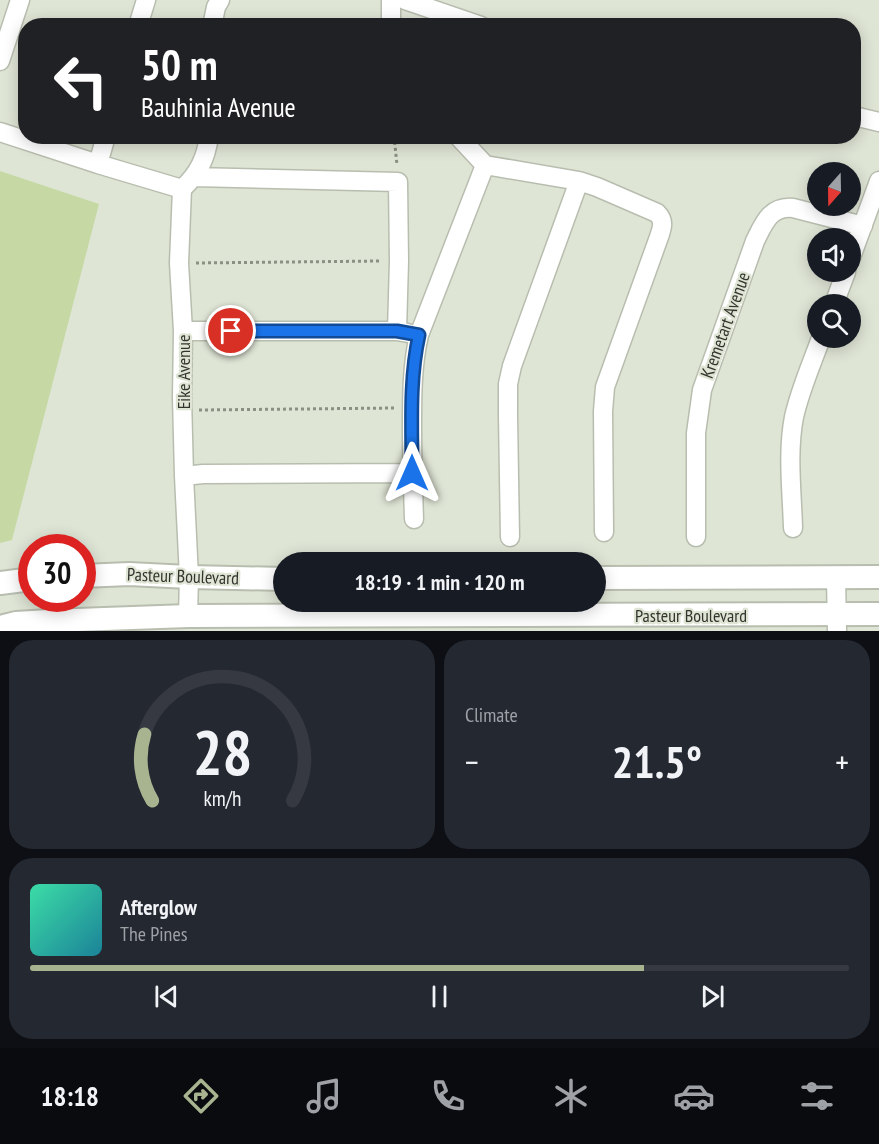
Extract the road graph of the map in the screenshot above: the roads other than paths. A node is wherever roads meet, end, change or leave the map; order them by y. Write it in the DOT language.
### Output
graph roads {
  1 [pos="20,0"];
  2 [pos="146,0"];
  3 [pos="220,0"];
  4 [pos="392,0"];
  5 [pos="405,0"];
  6 [pos="140,18"];
  7 [pos="214,18"];
  8 [pos="392,18"];
  9 [pos="458,18"];
  10 [pos="0,61"];
  11 [pos="861,118"];
  12 [pos="879,122"];
  13 [pos="0,132"];
  14 [pos="18,138"];
  15 [pos="37,144"];
  16 [pos="104,144"];
  17 [pos="208,144"];
  18 [pos="465,144"];
  19 [pos="98,164"];
  20 [pos="485,165"];
  21 [pos="579,181"];
  22 [pos="879,181"];
  23 [pos="188,183"];
  24 [pos="863,226"];
  25 [pos="861,231"];
  26 [pos="183,331"];
  27 [pos="397,331"];
  28 [pos="419,335"];
  29 [pos="817,348"];
  30 [pos="412,473"];
  31 [pos="184,476"];
  32 [pos="414,519"];
  33 [pos="793,528"];
  34 [pos="604,532"];
  35 [pos="510,537"];
  36 [pos="696,537"];
  37 [pos="96,575"];
  38 [pos="189,577"];
  39 [pos="836,577"];
  40 [pos="879,577"];
  41 [pos="273,579"];
  42 [pos="606,579"];
  43 [pos="18,581"];
  44 [pos="0,583"];
  45 [pos="318,612"];
  46 [pos="558,612"];
  47 [pos="879,614"];
  48 [pos="188,616"];
  49 [pos="836,622"];
  50 [pos="0,627"];
  1 -- 10 [label="street"];
  2 -- 6 [label="street"];
  3 -- 7 [label="street"];
  4 -- 8 [label="street"];
  5 -- 9 [label="street"];
  11 -- 12 [label="street"];
  13 -- 14 [label="street"];
  15 -- 19 [label="street"];
  16 -- 19 [label="street"];
  17 -- 23 [label="street, Eike Avenue"];
  18 -- 20 [label="street"];
  19 -- 23 [label="street"];
  20 -- 21 [label="street"];
  20 -- 28 [label="street"];
  21 -- 34 [label="street"];
  21 -- 35 [label="street"];
  22 -- 24 [label="street"];
  23 -- 26 [label="street, Eike Avenue"];
  23 -- 27 [label="street"];
  24 -- 25 [label="street"];
  24 -- 36 [label="street, Kremetart Avenue"];
  26 -- 27 [label="street"];
  26 -- 31 [label="street, Eike Avenue"];
  27 -- 28 [label="street"];
  28 -- 30 [label="street"];
  29 -- 33 [label="street"];
  30 -- 31 [label="street"];
  30 -- 32 [label="street"];
  31 -- 38 [label="street, Eike Avenue"];
  37 -- 38 [label="street, Pasteur Boulevard"];
  38 -- 41 [label="street, Pasteur Boulevard"];
  38 -- 48 [label="street, Eike Avenue"];
  39 -- 40 [label="street, Pasteur Boulevard"];
  39 -- 42 [label="street, Pasteur Boulevard"];
  39 -- 49 [label="street"];
  43 -- 44 [label="street"];
  45 -- 48 [label="street, Pasteur Boulevard"];
  46 -- 49 [label="street, Pasteur Boulevard"];
  47 -- 49 [label="street, Pasteur Boulevard"];
  48 -- 50 [label="street, Pasteur Boulevard"];
}
